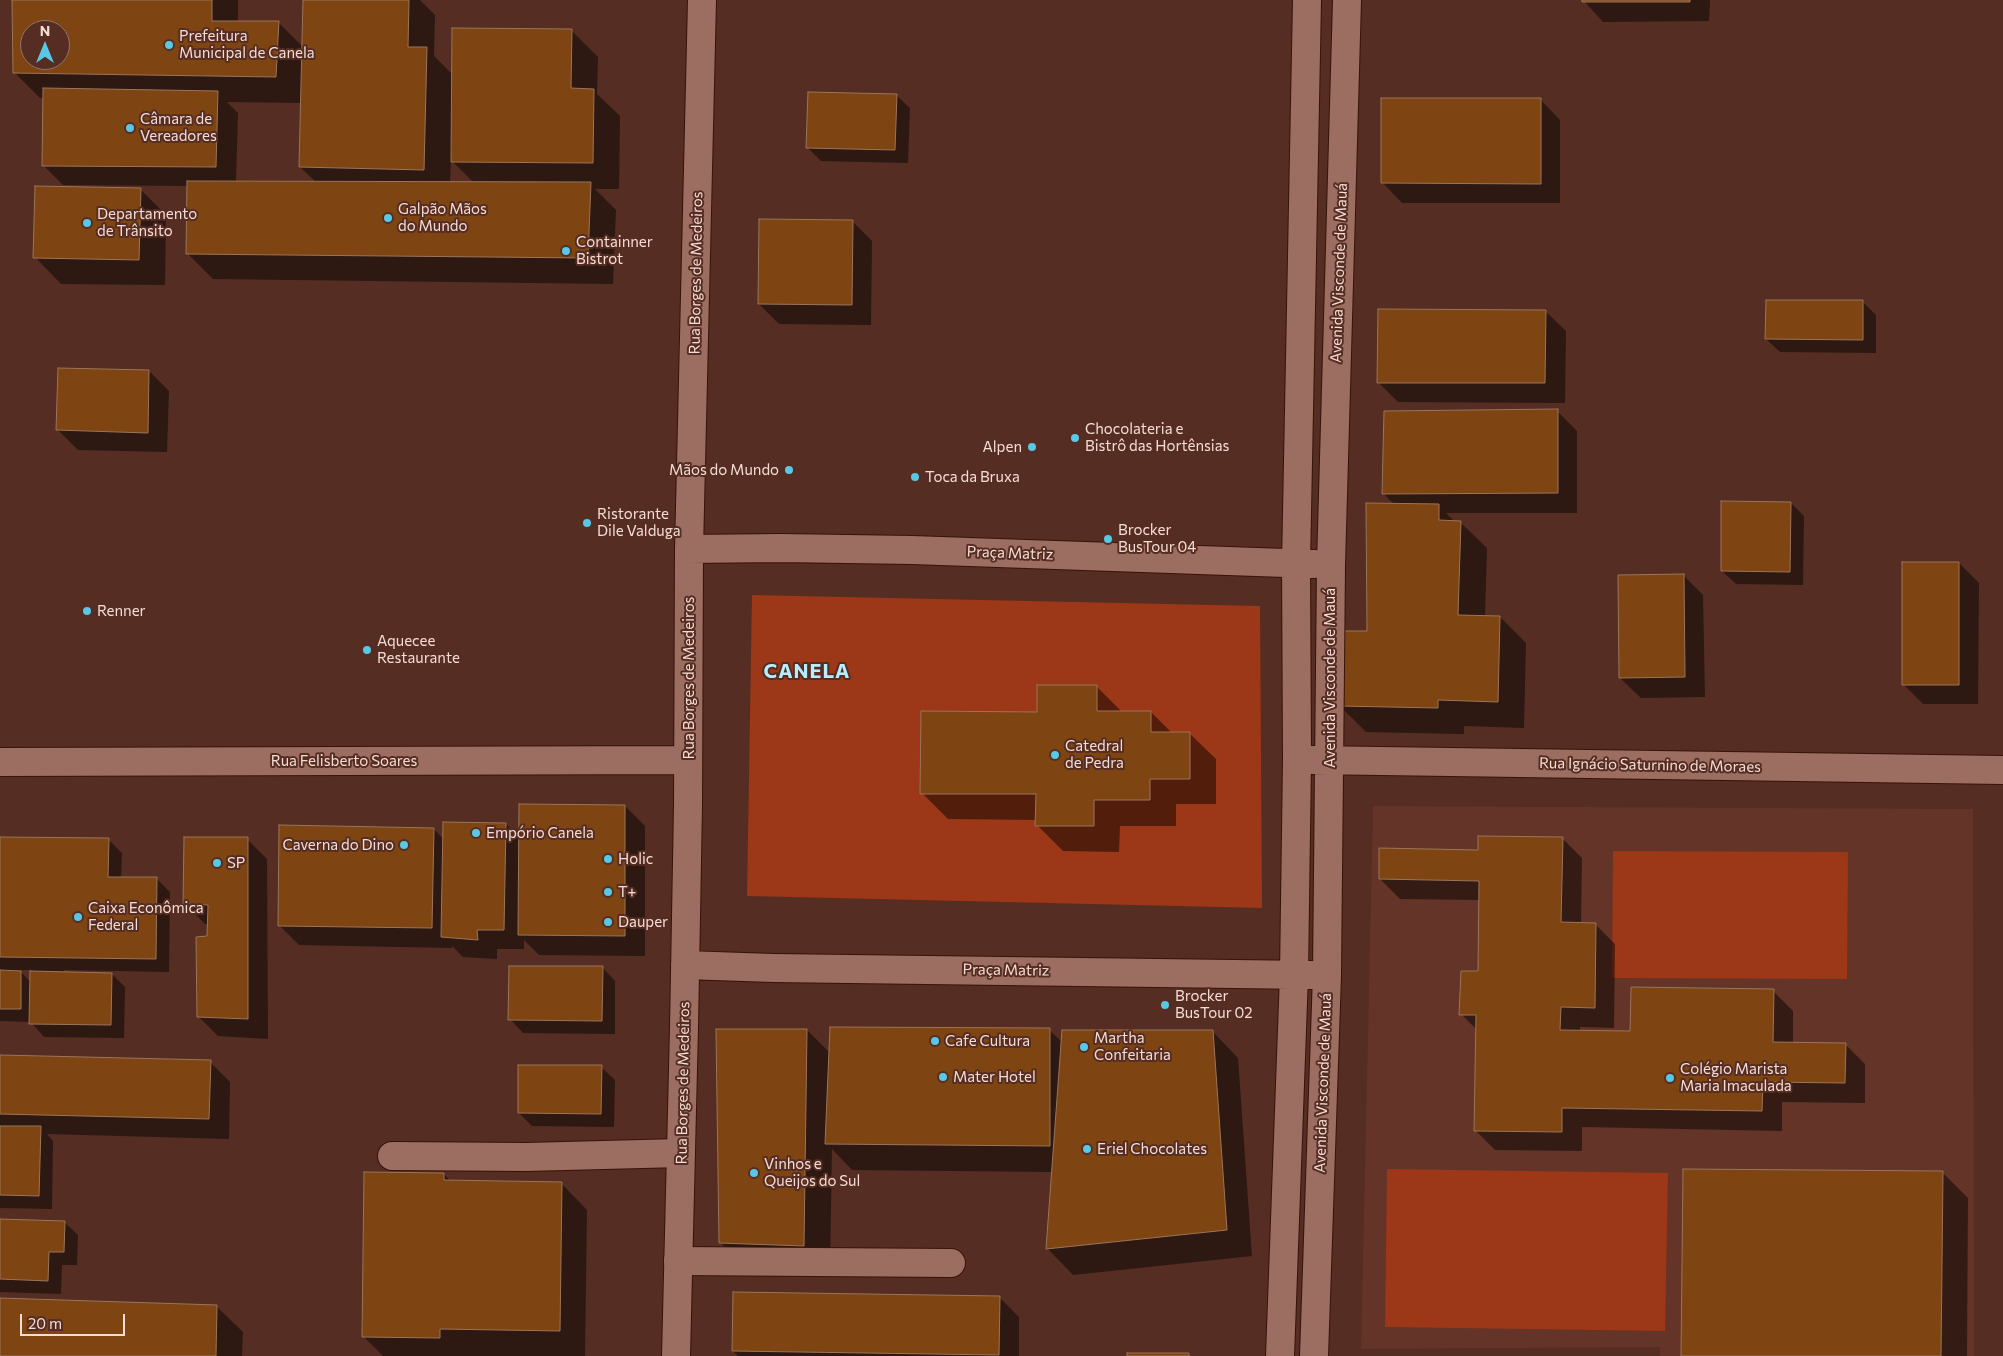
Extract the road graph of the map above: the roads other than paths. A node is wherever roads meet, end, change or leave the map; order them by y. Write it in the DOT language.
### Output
graph roads {
  1 [pos="702,0"];
  2 [pos="1307,0"];
  3 [pos="1347,0"];
  4 [pos="690,549"];
  5 [pos="1296,564"];
  6 [pos="1331,565"];
  7 [pos="688,760"];
  8 [pos="1297,760"];
  9 [pos="1329,760"];
  10 [pos="0,762"];
  11 [pos="2003,770"];
  12 [pos="685,965"];
  13 [pos="1294,975"];
  14 [pos="1327,975"];
  15 [pos="681,1153"];
  16 [pos="392,1156"];
  17 [pos="678,1261"];
  18 [pos="951,1264"];
  19 [pos="676,1356"];
  20 [pos="1280,1356"];
  21 [pos="1314,1356"];
  1 -- 4 [label="street, Rua Borges de Medeiros"];
  2 -- 5 [label="street"];
  3 -- 6 [label="street, Avenida Visconde de Mauá"];
  4 -- 5 [label="street, Praça Matriz"];
  4 -- 7 [label="street, Rua Borges de Medeiros"];
  5 -- 6 [label="street, Praça Matriz"];
  5 -- 8 [label="street"];
  6 -- 9 [label="street, Avenida Visconde de Mauá"];
  7 -- 10 [label="street, Rua Felisberto Soares"];
  7 -- 12 [label="street, Rua Borges de Medeiros"];
  8 -- 9 [label="street, Rua Ignácio Saturnino de Moraes"];
  8 -- 13 [label="street"];
  9 -- 11 [label="street, Rua Ignácio Saturnino de Moraes"];
  9 -- 14 [label="street, Avenida Visconde de Mauá"];
  12 -- 13 [label="street, Praça Matriz"];
  12 -- 15 [label="street, Rua Borges de Medeiros"];
  13 -- 14 [label="street, Praça Matriz"];
  13 -- 20 [label="street"];
  14 -- 21 [label="street, Avenida Visconde de Mauá"];
  15 -- 16 [label="street"];
  15 -- 17 [label="street, Rua Borges de Medeiros"];
  17 -- 18 [label="street"];
  17 -- 19 [label="street, Rua Borges de Medeiros"];
}
